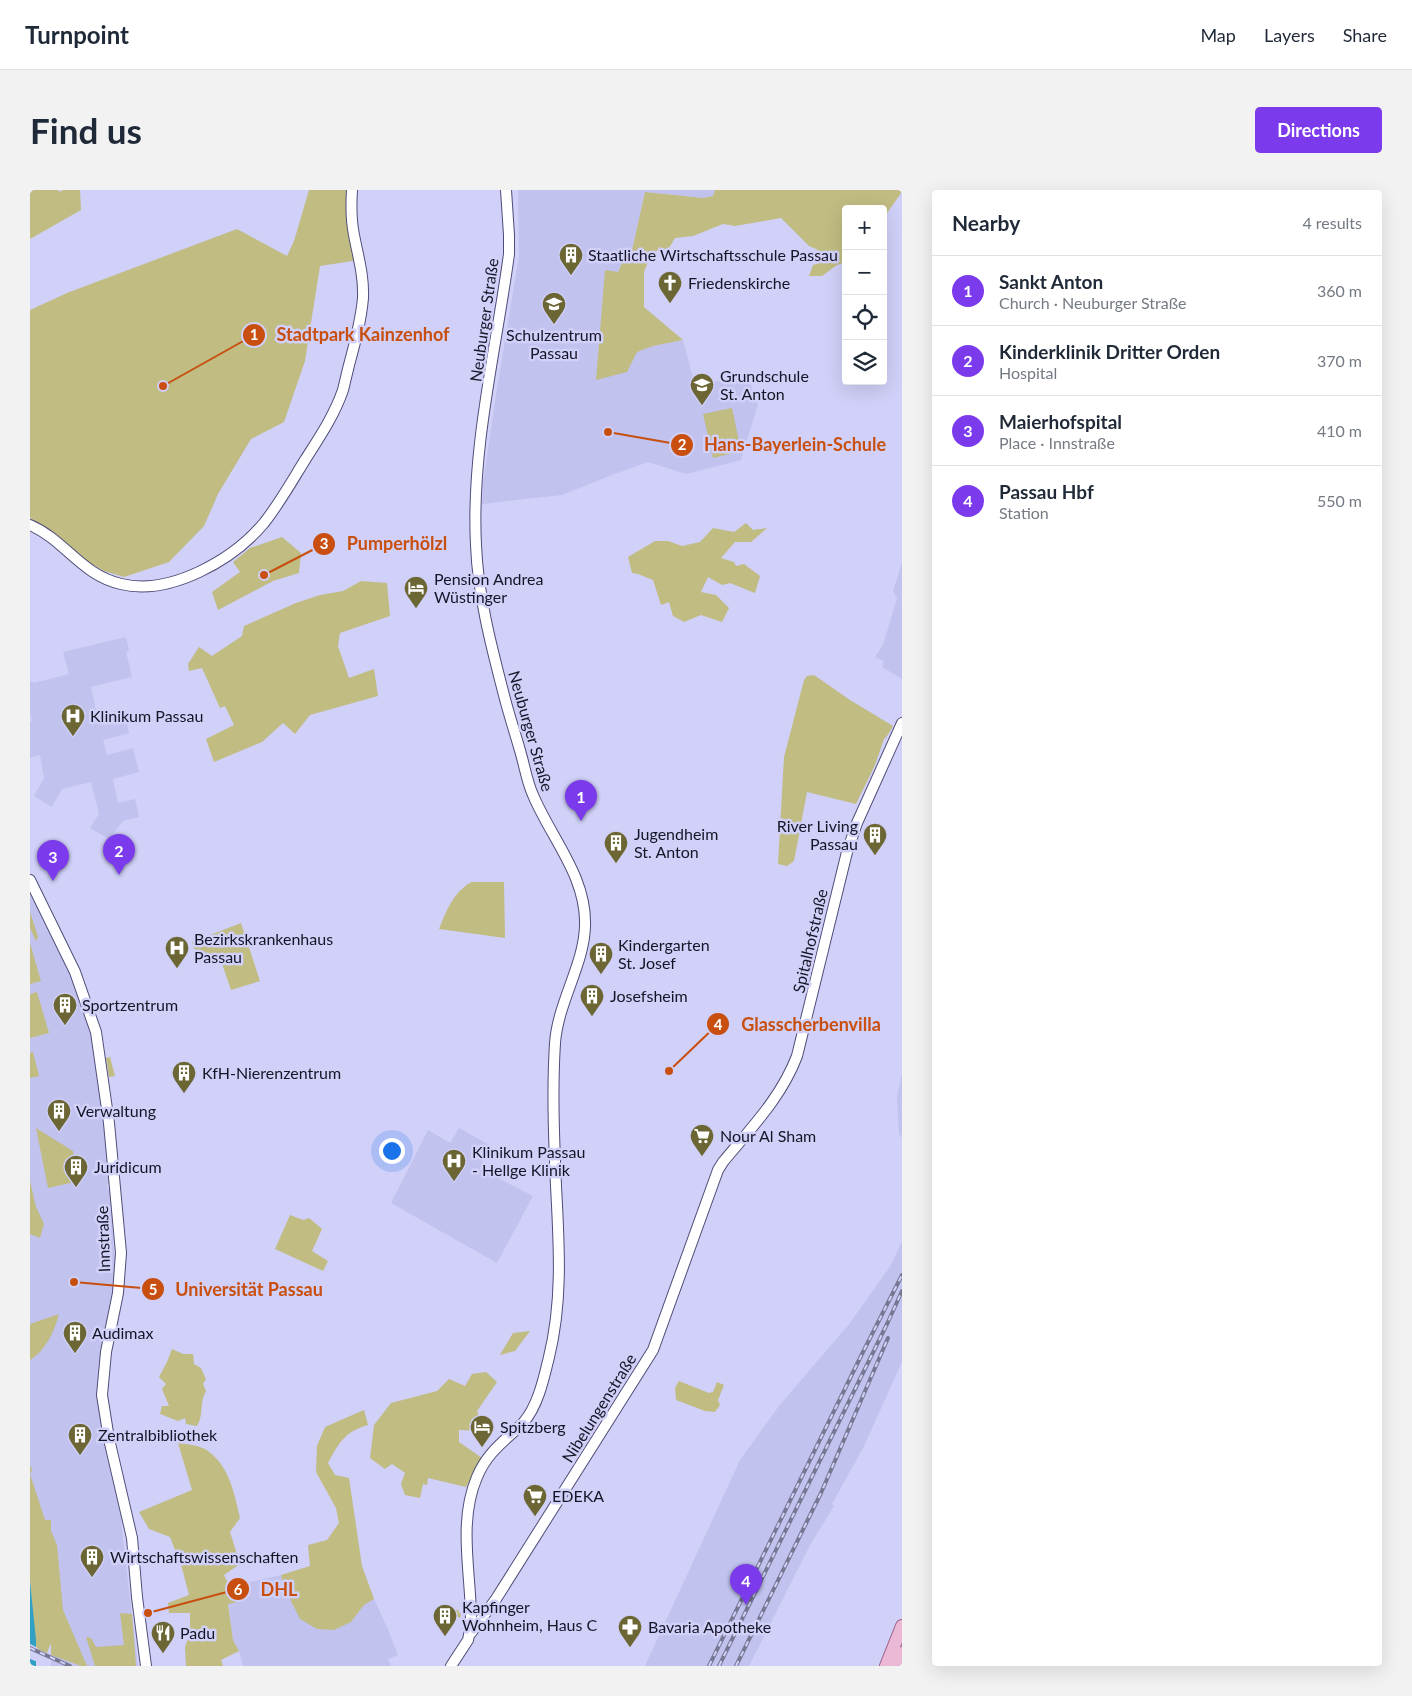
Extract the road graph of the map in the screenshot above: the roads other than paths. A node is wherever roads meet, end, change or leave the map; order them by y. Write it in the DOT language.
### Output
graph roads {
  1 [pos="352,190"];
  2 [pos="506,190"];
  3 [pos="30,525"];
  4 [pos="902,724"];
  5 [pos="30,880"];
  6 [pos="714,1180"];
  7 [pos="902,1626"];
  8 [pos="470,1634"];
  9 [pos="902,1653"];
  10 [pos="146,1666"];
  11 [pos="451,1666"];
  12 [pos="886,1666"];
  13 [pos="896,1666"];
  1 -- 3 [label="street"];
  2 -- 8 [label="street, Neuburger Straße"];
  4 -- 6 [label="street, Spitalhofstraße"];
  5 -- 10 [label="street, Innstraße"];
  6 -- 8 [label="street, Nibelungenstraße"];
  7 -- 12 [label="main road"];
  8 -- 11 [label="street, Nibelungenstraße"];
  9 -- 13 [label="main road"];
}
